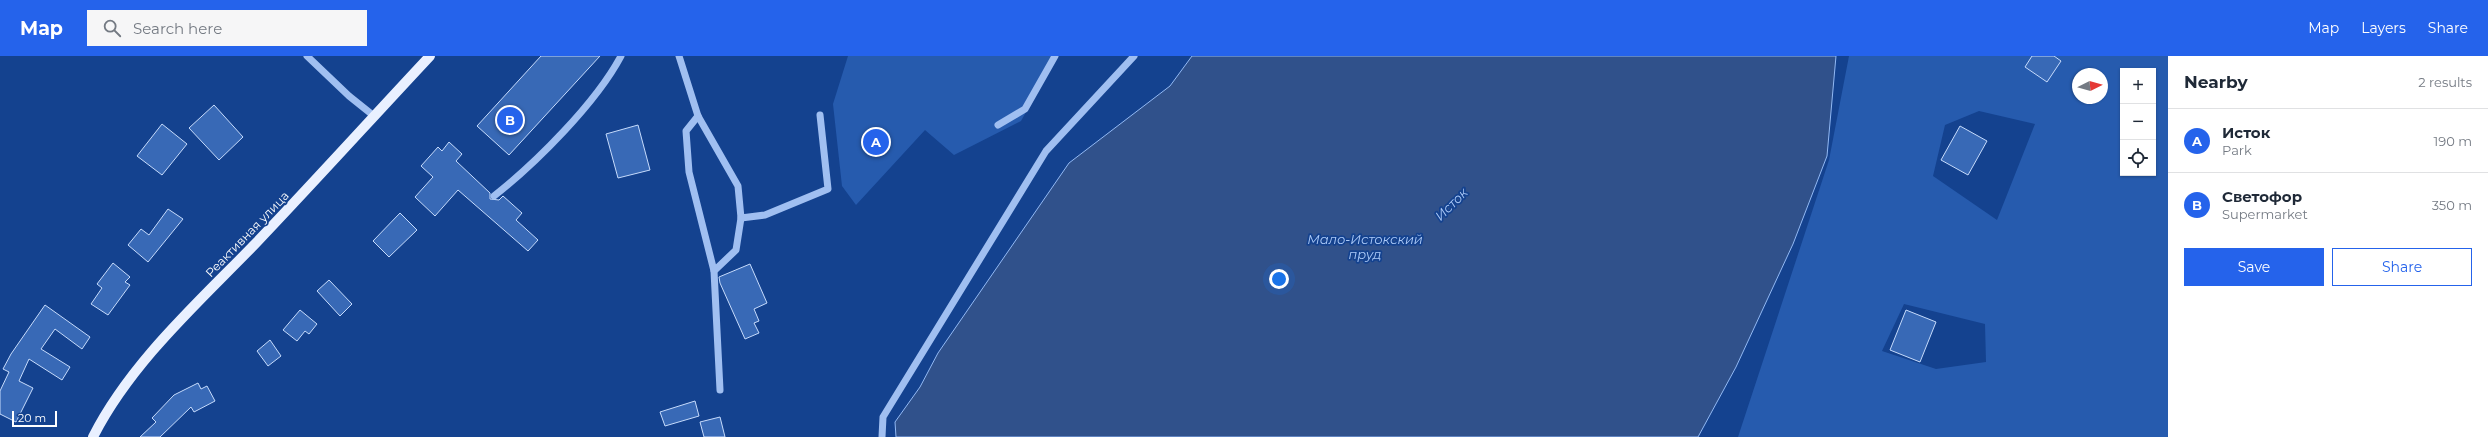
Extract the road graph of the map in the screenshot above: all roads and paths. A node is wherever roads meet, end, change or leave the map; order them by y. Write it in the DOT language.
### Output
graph roads {
  1 [pos="307,56"];
  2 [pos="430,56"];
  3 [pos="621,56"];
  4 [pos="679,56"];
  5 [pos="1055,56"];
  6 [pos="1134,56"];
  7 [pos="820,115"];
  8 [pos="374,116"];
  9 [pos="698,116"];
  10 [pos="998,126"];
  11 [pos="494,196"];
  12 [pos="742,218"];
  13 [pos="714,271"];
  14 [pos="720,390"];
  15 [pos="93,437"];
  16 [pos="882,437"];
  1 -- 8 [label="lane"];
  2 -- 8 [label="main road, Реактивная улица"];
  3 -- 11 [label="lane"];
  4 -- 9 [label="lane"];
  5 -- 10 [label="lane"];
  6 -- 16 [label="lane"];
  7 -- 12 [label="lane"];
  8 -- 15 [label="main road, Реактивная улица"];
  9 -- 12 [label="lane"];
  9 -- 13 [label="lane"];
  12 -- 13 [label="lane"];
  13 -- 14 [label="lane"];
}
